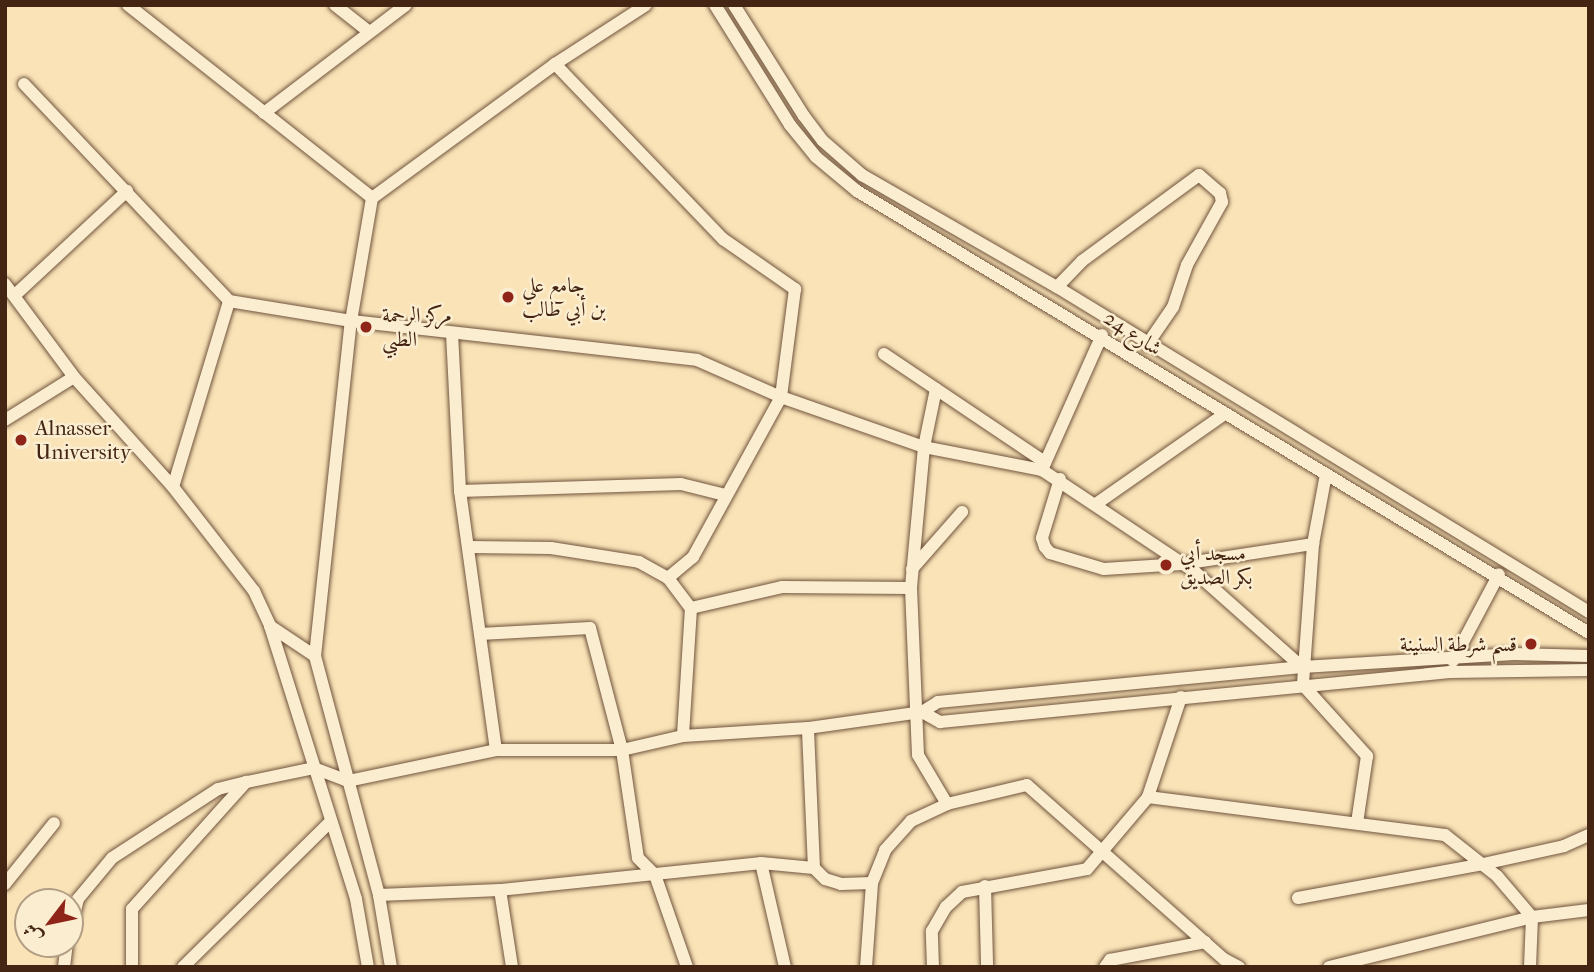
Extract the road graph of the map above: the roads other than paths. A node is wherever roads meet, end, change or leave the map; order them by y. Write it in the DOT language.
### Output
graph roads {
  1 [pos="128,5"];
  2 [pos="335,5"];
  3 [pos="406,5"];
  4 [pos="646,5"];
  5 [pos="715,5"];
  6 [pos="734,5"];
  7 [pos="368,31"];
  8 [pos="555,64"];
  9 [pos="24,84"];
  10 [pos="264,113"];
  11 [pos="127,191"];
  12 [pos="372,198"];
  13 [pos="5,284"];
  14 [pos="1056,287"];
  15 [pos="15,295"];
  16 [pos="229,301"];
  17 [pos="351,321"];
  18 [pos="453,332"];
  19 [pos="1102,335"];
  20 [pos="1147,345"];
  21 [pos="884,354"];
  22 [pos="74,377"];
  23 [pos="936,389"];
  24 [pos="781,397"];
  25 [pos="1223,415"];
  26 [pos="5,420"];
  27 [pos="924,447"];
  28 [pos="1043,466"];
  29 [pos="1326,474"];
  30 [pos="1060,479"];
  31 [pos="173,487"];
  32 [pos="460,491"];
  33 [pos="725,495"];
  34 [pos="1096,504"];
  35 [pos="962,512"];
  36 [pos="1312,544"];
  37 [pos="469,547"];
  38 [pos="1182,564"];
  39 [pos="912,569"];
  40 [pos="1499,574"];
  41 [pos="667,578"];
  42 [pos="911,588"];
  43 [pos="691,608"];
  44 [pos="1589,612"];
  45 [pos="270,625"];
  46 [pos="1589,632"];
  47 [pos="480,634"];
  48 [pos="315,656"];
  49 [pos="1584,656"];
  50 [pos="1455,657"];
  51 [pos="1302,667"];
  52 [pos="1584,670"];
  53 [pos="1450,672"];
  54 [pos="1303,685"];
  55 [pos="1181,697"];
  56 [pos="918,712"];
  57 [pos="808,728"];
  58 [pos="683,736"];
  59 [pos="496,750"];
  60 [pos="622,750"];
  61 [pos="314,768"];
  62 [pos="348,781"];
  63 [pos="247,782"];
  64 [pos="1148,797"];
  65 [pos="947,804"];
  66 [pos="331,821"];
  67 [pos="54,823"];
  68 [pos="1357,823"];
  69 [pos="1589,835"];
  70 [pos="1104,853"];
  71 [pos="761,863"];
  72 [pos="1483,864"];
  73 [pos="814,868"];
  74 [pos="655,875"];
  75 [pos="872,883"];
  76 [pos="5,884"];
  77 [pos="985,886"];
  78 [pos="500,890"];
  79 [pos="84,892"];
  80 [pos="379,895"];
  81 [pos="1298,898"];
  82 [pos="1589,910"];
  83 [pos="1532,917"];
  84 [pos="1205,942"];
  85 [pos="987,965"];
  86 [pos="132,967"];
  87 [pos="183,967"];
  88 [pos="368,967"];
  89 [pos="391,967"];
  90 [pos="512,967"];
  91 [pos="687,967"];
  92 [pos="785,967"];
  93 [pos="866,967"];
  94 [pos="933,967"];
  95 [pos="1105,967"];
  96 [pos="1239,967"];
  97 [pos="1329,967"];
  98 [pos="1530,967"];
  1 -- 10 [label="street"];
  2 -- 7 [label="street"];
  3 -- 7 [label="street"];
  4 -- 8 [label="street"];
  5 -- 19 [label="street, شارع 24"];
  6 -- 14 [label="street, شارع 24"];
  7 -- 10 [label="street"];
  8 -- 12 [label="street"];
  8 -- 24 [label="street"];
  9 -- 11 [label="street"];
  10 -- 12 [label="street"];
  11 -- 15 [label="street"];
  11 -- 16 [label="street"];
  12 -- 17 [label="street"];
  13 -- 15 [label="street"];
  14 -- 20 [label="street, شارع 24"];
  14 -- 20 [label="street"];
  15 -- 22 [label="street"];
  16 -- 17 [label="street"];
  16 -- 31 [label="street"];
  17 -- 18 [label="street"];
  17 -- 48 [label="street"];
  18 -- 24 [label="street"];
  18 -- 32 [label="street"];
  19 -- 25 [label="street, شارع 24"];
  19 -- 28 [label="street"];
  20 -- 44 [label="street, شارع 24"];
  21 -- 23 [label="street"];
  22 -- 26 [label="street"];
  22 -- 31 [label="street"];
  23 -- 27 [label="street"];
  23 -- 28 [label="street"];
  24 -- 27 [label="street"];
  24 -- 33 [label="street"];
  25 -- 29 [label="street, شارع 24"];
  25 -- 34 [label="street"];
  27 -- 28 [label="street"];
  27 -- 39 [label="street"];
  28 -- 30 [label="street"];
  29 -- 36 [label="street"];
  29 -- 40 [label="street, شارع 24"];
  30 -- 34 [label="street"];
  30 -- 38 [label="street"];
  31 -- 45 [label="street"];
  32 -- 33 [label="street"];
  32 -- 37 [label="street"];
  33 -- 41 [label="street"];
  34 -- 38 [label="street"];
  35 -- 39 [label="street"];
  36 -- 38 [label="street"];
  36 -- 51 [label="street"];
  37 -- 41 [label="street"];
  37 -- 47 [label="street"];
  38 -- 51 [label="street"];
  39 -- 42 [label="street"];
  40 -- 46 [label="street, شارع 24"];
  40 -- 50 [label="street"];
  41 -- 43 [label="street"];
  42 -- 43 [label="street"];
  42 -- 56 [label="street"];
  43 -- 58 [label="street"];
  45 -- 48 [label="street"];
  45 -- 61 [label="street"];
  47 -- 59 [label="street"];
  47 -- 60 [label="street"];
  48 -- 62 [label="street"];
  49 -- 50 [label="street"];
  49 -- 52 [label="street"];
  50 -- 51 [label="street"];
  50 -- 53 [label="street"];
  51 -- 54 [label="street"];
  51 -- 56 [label="street"];
  52 -- 53 [label="street"];
  53 -- 54 [label="street"];
  54 -- 55 [label="street"];
  54 -- 68 [label="street"];
  55 -- 56 [label="street"];
  55 -- 64 [label="street"];
  56 -- 57 [label="street"];
  56 -- 65 [label="street"];
  57 -- 58 [label="street"];
  57 -- 73 [label="street"];
  58 -- 60 [label="street"];
  59 -- 60 [label="street"];
  59 -- 62 [label="street"];
  60 -- 74 [label="street"];
  61 -- 62 [label="street"];
  61 -- 63 [label="street"];
  61 -- 66 [label="street"];
  62 -- 80 [label="street"];
  63 -- 79 [label="street"];
  63 -- 86 [label="street"];
  64 -- 68 [label="street"];
  64 -- 70 [label="street"];
  65 -- 70 [label="street"];
  65 -- 75 [label="street"];
  66 -- 87 [label="street"];
  66 -- 88 [label="street"];
  67 -- 76 [label="street"];
  68 -- 72 [label="street"];
  69 -- 72 [label="street"];
  70 -- 77 [label="street"];
  70 -- 84 [label="street"];
  71 -- 73 [label="street"];
  71 -- 74 [label="street"];
  71 -- 92 [label="street"];
  72 -- 81 [label="street"];
  72 -- 83 [label="street"];
  73 -- 75 [label="street"];
  74 -- 78 [label="street"];
  74 -- 91 [label="street"];
  75 -- 93 [label="street"];
  77 -- 85 [label="street"];
  77 -- 94 [label="street"];
  78 -- 80 [label="street"];
  78 -- 90 [label="street"];
  80 -- 89 [label="street"];
  82 -- 83 [label="street"];
  83 -- 97 [label="street"];
  83 -- 98 [label="street"];
  84 -- 95 [label="street"];
  84 -- 96 [label="street"];
}
